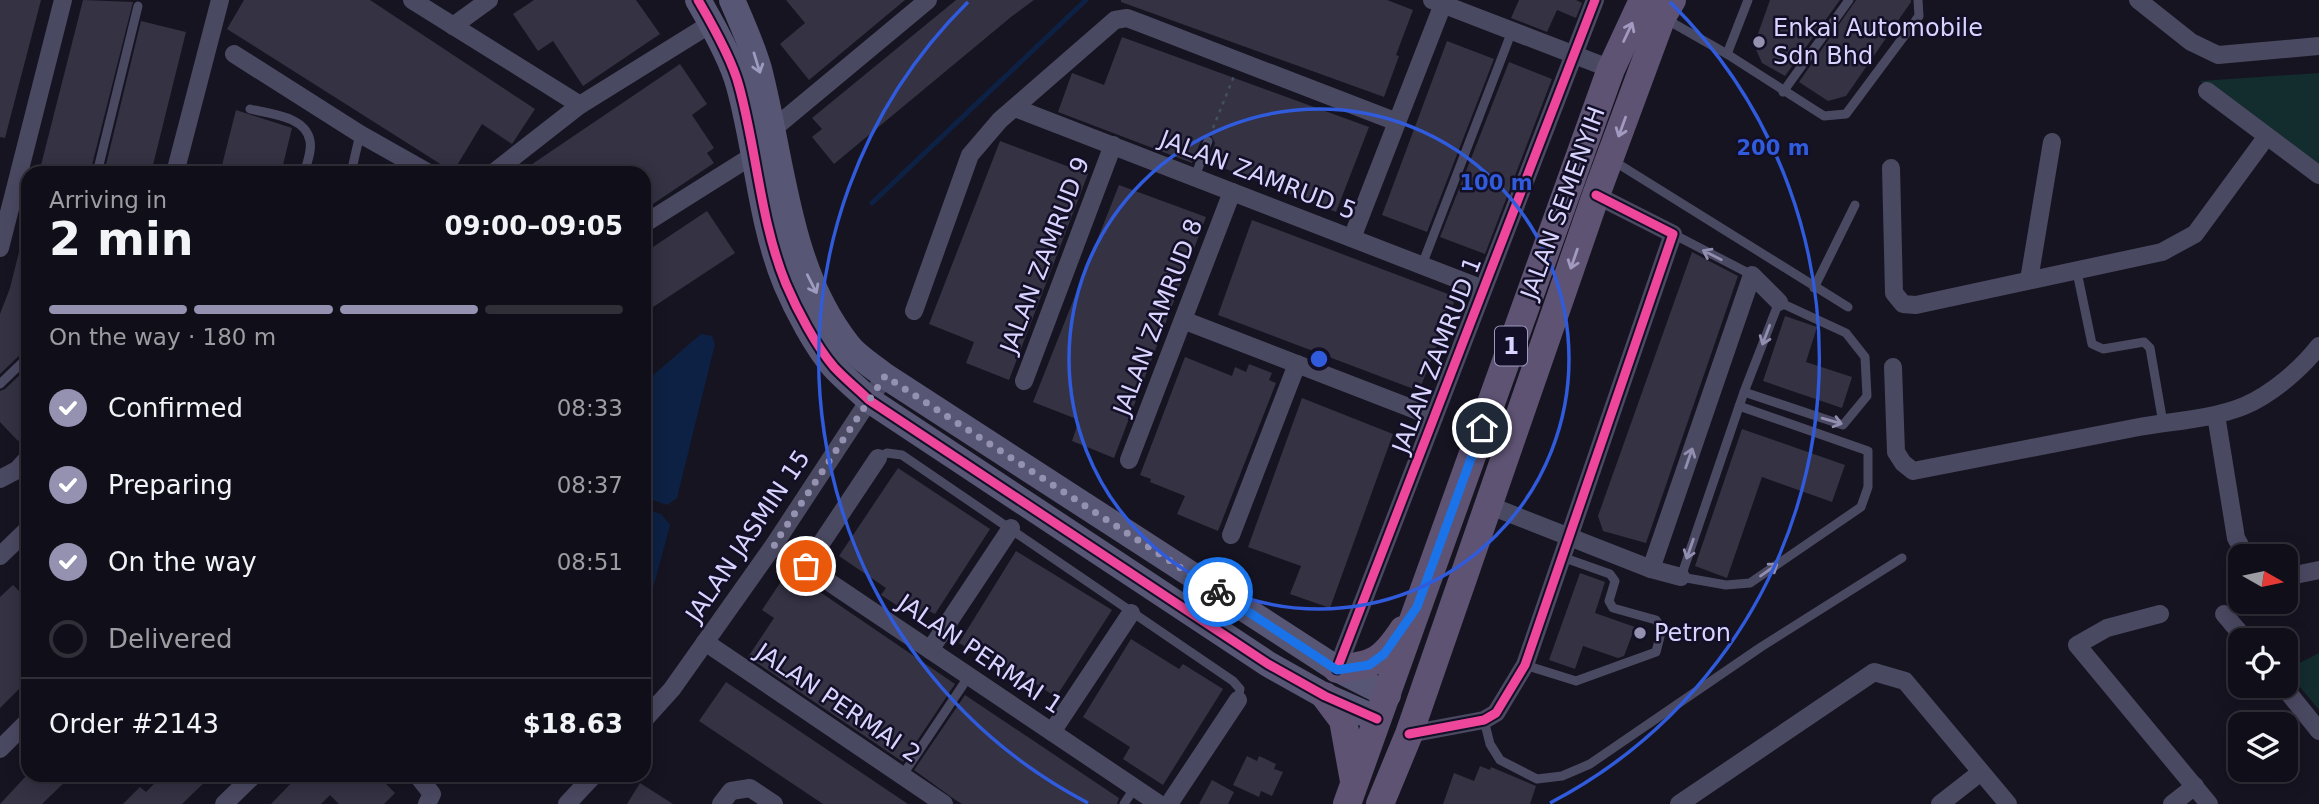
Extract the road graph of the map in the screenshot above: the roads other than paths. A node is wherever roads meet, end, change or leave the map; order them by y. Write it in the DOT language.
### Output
graph roads {
  1 [pos="63,0"];
  2 [pos="220,0"];
  3 [pos="412,0"];
  4 [pos="489,0"];
  5 [pos="698,0"];
  6 [pos="732,0"];
  7 [pos="928,0"];
  8 [pos="1595,0"];
  9 [pos="1748,0"];
  10 [pos="1849,0"];
  11 [pos="1918,0"];
  12 [pos="2138,0"];
  13 [pos="1440,1"];
  14 [pos="138,6"];
  15 [pos="1659,6"];
  16 [pos="712,23"];
  17 [pos="453,26"];
  18 [pos="1512,31"];
  19 [pos="2319,46"];
  20 [pos="234,54"];
  21 [pos="1727,54"];
  22 [pos="1573,55"];
  23 [pos="1611,69"];
  24 [pos="2207,91"];
  25 [pos="1783,92"];
  26 [pos="580,105"];
  27 [pos="1015,108"];
  28 [pos="250,109"];
  29 [pos="1397,122"];
  30 [pos="773,129"];
  31 [pos="360,134"];
  32 [pos="2267,136"];
  33 [pos="1209,141"];
  34 [pos="2052,142"];
  35 [pos="1113,145"];
  36 [pos="752,156"];
  37 [pos="1610,159"];
  38 [pos="28,166"];
  39 [pos="99,166"];
  40 [pos="177,166"];
  41 [pos="306,166"];
  42 [pos="353,166"];
  43 [pos="417,166"];
  44 [pos="502,166"];
  45 [pos="1891,168"];
  46 [pos="2319,175"];
  47 [pos="1195,177"];
  48 [pos="1232,192"];
  49 [pos="1597,195"];
  50 [pos="20,203"];
  51 [pos="1855,205"];
  52 [pos="651,219"];
  53 [pos="4,223"];
  54 [pos="1673,234"];
  55 [pos="1352,238"];
  56 [pos="0,248"];
  57 [pos="1422,265"];
  58 [pos="2077,272"];
  59 [pos="1752,275"];
  60 [pos="2029,280"];
  61 [pos="1815,288"];
  62 [pos="1483,289"];
  63 [pos="1779,302"];
  64 [pos="1848,307"];
  65 [pos="914,311"];
  66 [pos="1183,320"];
  67 [pos="2319,346"];
  68 [pos="21,364"];
  69 [pos="1297,364"];
  70 [pos="1893,367"];
  71 [pos="885,376"];
  72 [pos="1024,381"];
  73 [pos="0,384"];
  74 [pos="1744,392"];
  75 [pos="869,400"];
  76 [pos="1739,407"];
  77 [pos="1804,412"];
  78 [pos="2216,415"];
  79 [pos="1434,417"];
  80 [pos="2163,423"];
  81 [pos="1799,427"];
  82 [pos="878,458"];
  83 [pos="1129,460"];
  84 [pos="21,466"];
  85 [pos="0,479"];
  86 [pos="1488,505"];
  87 [pos="1011,528"];
  88 [pos="1231,535"];
  89 [pos="1569,537"];
  90 [pos="21,543"];
  91 [pos="2239,544"];
  92 [pos="774,545"];
  93 [pos="0,556"];
  94 [pos="1562,557"];
  95 [pos="1902,558"];
  96 [pos="806,566"];
  97 [pos="1651,569"];
  98 [pos="2319,570"];
  99 [pos="2298,574"];
  100 [pos="1681,576"];
  101 [pos="1417,607"];
  102 [pos="1131,613"];
  103 [pos="2160,614"];
  104 [pos="2224,614"];
  105 [pos="2236,628"];
  106 [pos="705,642"];
  107 [pos="930,650"];
  108 [pos="1525,665"];
  109 [pos="1337,670"];
  110 [pos="969,676"];
  111 [pos="1325,696"];
  112 [pos="2292,698"];
  113 [pos="1238,700"];
  114 [pos="651,712"];
  115 [pos="1392,715"];
  116 [pos="1484,720"];
  117 [pos="21,729"];
  118 [pos="1052,732"];
  119 [pos="2319,732"];
  120 [pos="0,749"];
  121 [pos="1981,772"];
  122 [pos="902,776"];
  123 [pos="247,782"];
  124 [pos="423,782"];
  125 [pos="587,782"];
  126 [pos="2195,786"];
  127 [pos="1135,787"];
  128 [pos="1357,797"];
  129 [pos="224,804"];
  130 [pos="426,804"];
  131 [pos="567,804"];
  132 [pos="721,804"];
  133 [pos="774,804"];
  134 [pos="944,804"];
  135 [pos="1124,804"];
  136 [pos="1159,804"];
  137 [pos="1168,804"];
  138 [pos="1380,804"];
  139 [pos="1679,804"];
  140 [pos="1940,804"];
  141 [pos="2008,804"];
  142 [pos="2172,804"];
  143 [pos="2209,804"];
  1 -- 38 [label="street"];
  2 -- 40 [label="street"];
  3 -- 17 [label="street"];
  4 -- 17 [label="street"];
  5 -- 16 [label="street"];
  6 -- 30 [label="street, one-way"];
  7 -- 30 [label="street"];
  8 -- 22 [label="street, JALAN ZAMRUD 1"];
  9 -- 21 [label="lane"];
  10 -- 25 [label="lane"];
  11 -- 25 [label="lane"];
  12 -- 19 [label="street"];
  13 -- 18 [label="street"];
  13 -- 29 [label="street"];
  14 -- 39 [label="lane"];
  15 -- 21 [label="lane"];
  23 -- 15 [label="main road, JALAN SEMENYIH / 1, one-way"];
  15 -- 37 [label="main road, JALAN SEMENYIH / 1, one-way"];
  16 -- 26 [label="street"];
  16 -- 36 [label="street"];
  17 -- 26 [label="street"];
  18 -- 22 [label="street"];
  18 -- 57 [label="lane"];
  20 -- 31 [label="street"];
  21 -- 25 [label="lane"];
  22 -- 23 [label="street"];
  22 -- 62 [label="street, JALAN ZAMRUD 1"];
  23 -- 101 [label="main road, JALAN SEMENYIH / 1"];
  24 -- 32 [label="street"];
  26 -- 44 [label="street"];
  27 -- 29 [label="street"];
  27 -- 35 [label="street, JALAN ZAMRUD 5"];
  27 -- 65 [label="street"];
  28 -- 41 [label="lane"];
  29 -- 55 [label="street"];
  30 -- 71 [label="street, one-way"];
  31 -- 42 [label="lane"];
  31 -- 43 [label="street"];
  32 -- 46 [label="street"];
  32 -- 58 [label="street"];
  33 -- 47 [label="lane"];
  34 -- 60 [label="street"];
  35 -- 47 [label="street, JALAN ZAMRUD 5"];
  35 -- 72 [label="street, JALAN ZAMRUD 9"];
  36 -- 52 [label="street"];
  36 -- 75 [label="street"];
  37 -- 49 [label="main road, JALAN SEMENYIH / 1"];
  37 -- 61 [label="lane"];
  45 -- 60 [label="street"];
  47 -- 48 [label="street, JALAN ZAMRUD 5"];
  48 -- 55 [label="street, JALAN ZAMRUD 5"];
  48 -- 66 [label="street, JALAN ZAMRUD 8"];
  49 -- 54 [label="street"];
  49 -- 86 [label="main road, JALAN SEMENYIH / 1, one-way"];
  50 -- 53 [label="street"];
  51 -- 61 [label="lane"];
  53 -- 56 [label="street"];
  59 -- 54 [label="lane, one-way"];
  54 -- 89 [label="street"];
  55 -- 57 [label="street, JALAN ZAMRUD 5"];
  57 -- 62 [label="street, JALAN ZAMRUD 5"];
  58 -- 60 [label="street"];
  58 -- 80 [label="lane"];
  59 -- 63 [label="street"];
  97 -- 59 [label="street, one-way"];
  61 -- 64 [label="lane"];
  62 -- 79 [label="street, JALAN ZAMRUD 1"];
  63 -- 74 [label="lane, one-way"];
  77 -- 63 [label="lane, one-way"];
  66 -- 69 [label="street"];
  66 -- 83 [label="street, JALAN ZAMRUD 8"];
  67 -- 78 [label="street"];
  68 -- 73 [label="lane"];
  69 -- 79 [label="street"];
  69 -- 88 [label="street"];
  70 -- 80 [label="street"];
  71 -- 75 [label="street, JALAN JASMIN 15"];
  71 -- 109 [label="street"];
  74 -- 76 [label="lane"];
  74 -- 77 [label="lane"];
  75 -- 92 [label="street, JALAN JASMIN 15"];
  75 -- 111 [label="street"];
  76 -- 81 [label="lane"];
  76 -- 100 [label="lane, one-way"];
  77 -- 81 [label="lane"];
  78 -- 80 [label="street"];
  78 -- 91 [label="street"];
  79 -- 109 [label="street, JALAN ZAMRUD 1"];
  100 -- 81 [label="lane, one-way"];
  82 -- 87 [label="lane"];
  82 -- 96 [label="street"];
  84 -- 85 [label="street"];
  86 -- 89 [label="street"];
  86 -- 115 [label="main road, JALAN SEMENYIH / 1"];
  87 -- 102 [label="lane"];
  87 -- 107 [label="street"];
  89 -- 94 [label="street"];
  89 -- 97 [label="street"];
  90 -- 93 [label="street"];
  92 -- 96 [label="street, JALAN PERMAI 1"];
  92 -- 106 [label="street, JALAN JASMIN 15"];
  94 -- 108 [label="street"];
  94 -- 108 [label="lane"];
  95 -- 116 [label="lane"];
  96 -- 107 [label="street, JALAN PERMAI 1"];
  97 -- 100 [label="street"];
  98 -- 99 [label="street"];
  101 -- 109 [label="main road"];
  101 -- 115 [label="main road, JALAN SEMENYIH / 1"];
  102 -- 113 [label="lane"];
  102 -- 118 [label="street"];
  103 -- 126 [label="street"];
  104 -- 105 [label="street"];
  106 -- 114 [label="street, JALAN JASMIN 15"];
  106 -- 122 [label="street, JALAN PERMAI 2"];
  107 -- 110 [label="street, JALAN PERMAI 1"];
  108 -- 116 [label="street"];
  109 -- 115 [label="street"];
  110 -- 118 [label="street, JALAN PERMAI 1"];
  110 -- 122 [label="lane"];
  111 -- 115 [label="street"];
  111 -- 128 [label="main road"];
  112 -- 119 [label="street"];
  113 -- 137 [label="street"];
  115 -- 116 [label="street"];
  115 -- 128 [label="main road, JALAN SEMENYIH / 1"];
  115 -- 138 [label="main road, JALAN SEMENYIH / 1"];
  117 -- 120 [label="street"];
  118 -- 127 [label="street, JALAN PERMAI 1"];
  121 -- 139 [label="street"];
  121 -- 140 [label="street"];
  121 -- 141 [label="street"];
  122 -- 134 [label="street, JALAN PERMAI 2"];
  123 -- 129 [label="street"];
  124 -- 130 [label="street"];
  125 -- 131 [label="street"];
  126 -- 142 [label="street"];
  126 -- 143 [label="street"];
  127 -- 135 [label="lane"];
  127 -- 136 [label="street, JALAN PERMAI 1"];
  132 -- 133 [label="street"];
}
